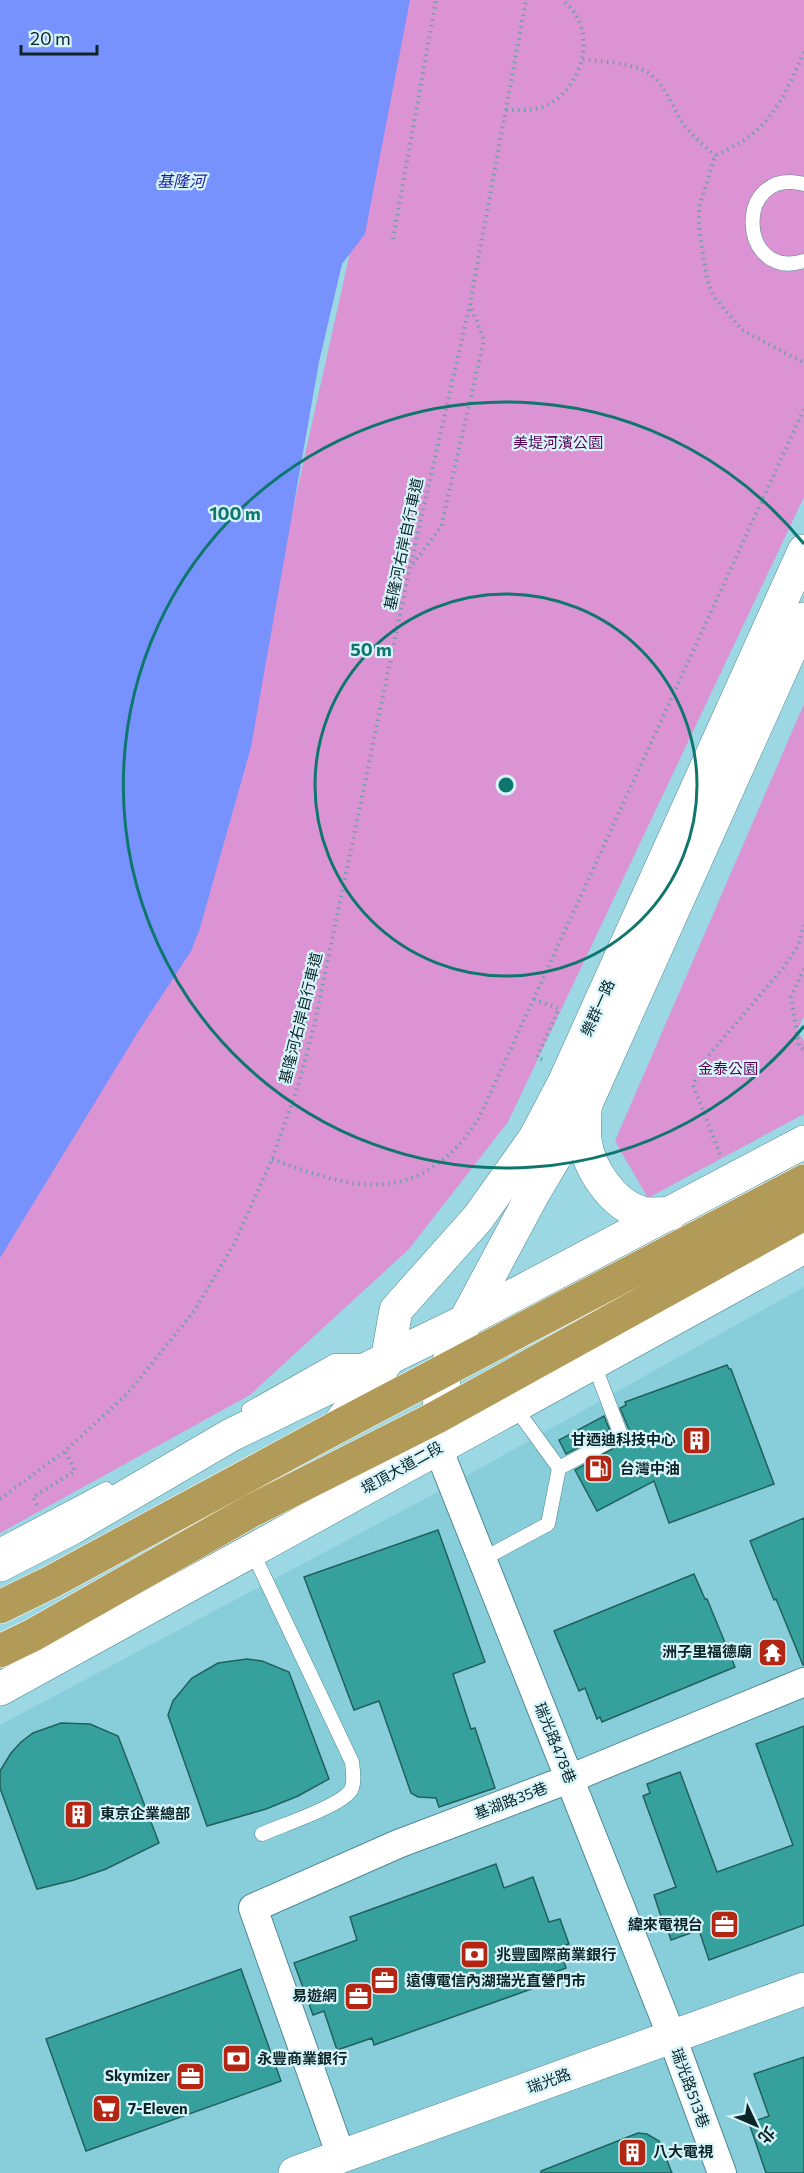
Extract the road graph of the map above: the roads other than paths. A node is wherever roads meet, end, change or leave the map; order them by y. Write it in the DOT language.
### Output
graph roads {
  1 [pos="804,184"];
  2 [pos="804,261"];
  3 [pos="804,551"];
  4 [pos="804,619"];
  5 [pos="585,1106"];
  6 [pos="804,1142"];
  7 [pos="804,1181"];
  8 [pos="670,1214"];
  9 [pos="804,1214"];
  10 [pos="804,1246"];
  11 [pos="465,1321"];
  12 [pos="387,1360"];
  13 [pos="593,1362"];
  14 [pos="446,1369"];
  15 [pos="514,1406"];
  16 [pos="240,1414"];
  17 [pos="337,1427"];
  18 [pos="437,1432"];
  19 [pos="559,1468"];
  20 [pos="116,1484"];
  21 [pos="0,1545"];
  22 [pos="252,1551"];
  23 [pos="483,1559"];
  24 [pos="0,1565"];
  25 [pos="0,1607"];
  26 [pos="0,1651"];
  27 [pos="804,1682"];
  28 [pos="0,1689"];
  29 [pos="569,1779"];
  30 [pos="262,1834"];
  31 [pos="804,1989"];
  32 [pos="672,2037"];
  33 [pos="341,2156"];
  34 [pos="295,2173"];
  35 [pos="722,2173"];
  1 -- 2 [label="lane"];
  3 -- 12 [label="street, 樂群一路"];
  4 -- 5 [label="street, 樂群一路"];
  5 -- 8 [label="street"];
  5 -- 11 [label="street, 樂群一路"];
  6 -- 8 [label="street"];
  7 -- 14 [label="highway"];
  8 -- 11 [label="street"];
  9 -- 18 [label="highway, 堤頂大道二段"];
  10 -- 13 [label="street, 堤頂大道二段"];
  11 -- 12 [label="street"];
  11 -- 14 [label="street, 樂群一路"];
  12 -- 16 [label="lane"];
  12 -- 17 [label="street, 樂群一路"];
  12 -- 24 [label="street"];
  13 -- 15 [label="street, 堤頂大道二段"];
  13 -- 19 [label="lane"];
  14 -- 17 [label="highway"];
  14 -- 18 [label="street, 樂群一路"];
  15 -- 18 [label="street, 堤頂大道二段"];
  15 -- 19 [label="lane"];
  17 -- 25 [label="highway"];
  18 -- 22 [label="street, 堤頂大道二段"];
  18 -- 23 [label="street, 瑞光路478巷"];
  18 -- 26 [label="highway, 堤頂大道二段"];
  19 -- 23 [label="lane"];
  20 -- 21 [label="lane"];
  22 -- 28 [label="street, 堤頂大道二段"];
  22 -- 30 [label="lane"];
  23 -- 29 [label="street, 瑞光路478巷"];
  27 -- 29 [label="street, 基湖路35巷"];
  29 -- 32 [label="street, 瑞光路478巷"];
  29 -- 33 [label="street, 基湖路35巷"];
  31 -- 32 [label="street, 瑞光路"];
  32 -- 33 [label="street, 瑞光路"];
  32 -- 35 [label="street, 瑞光路513巷"];
  33 -- 34 [label="street, 瑞光路"];
}
